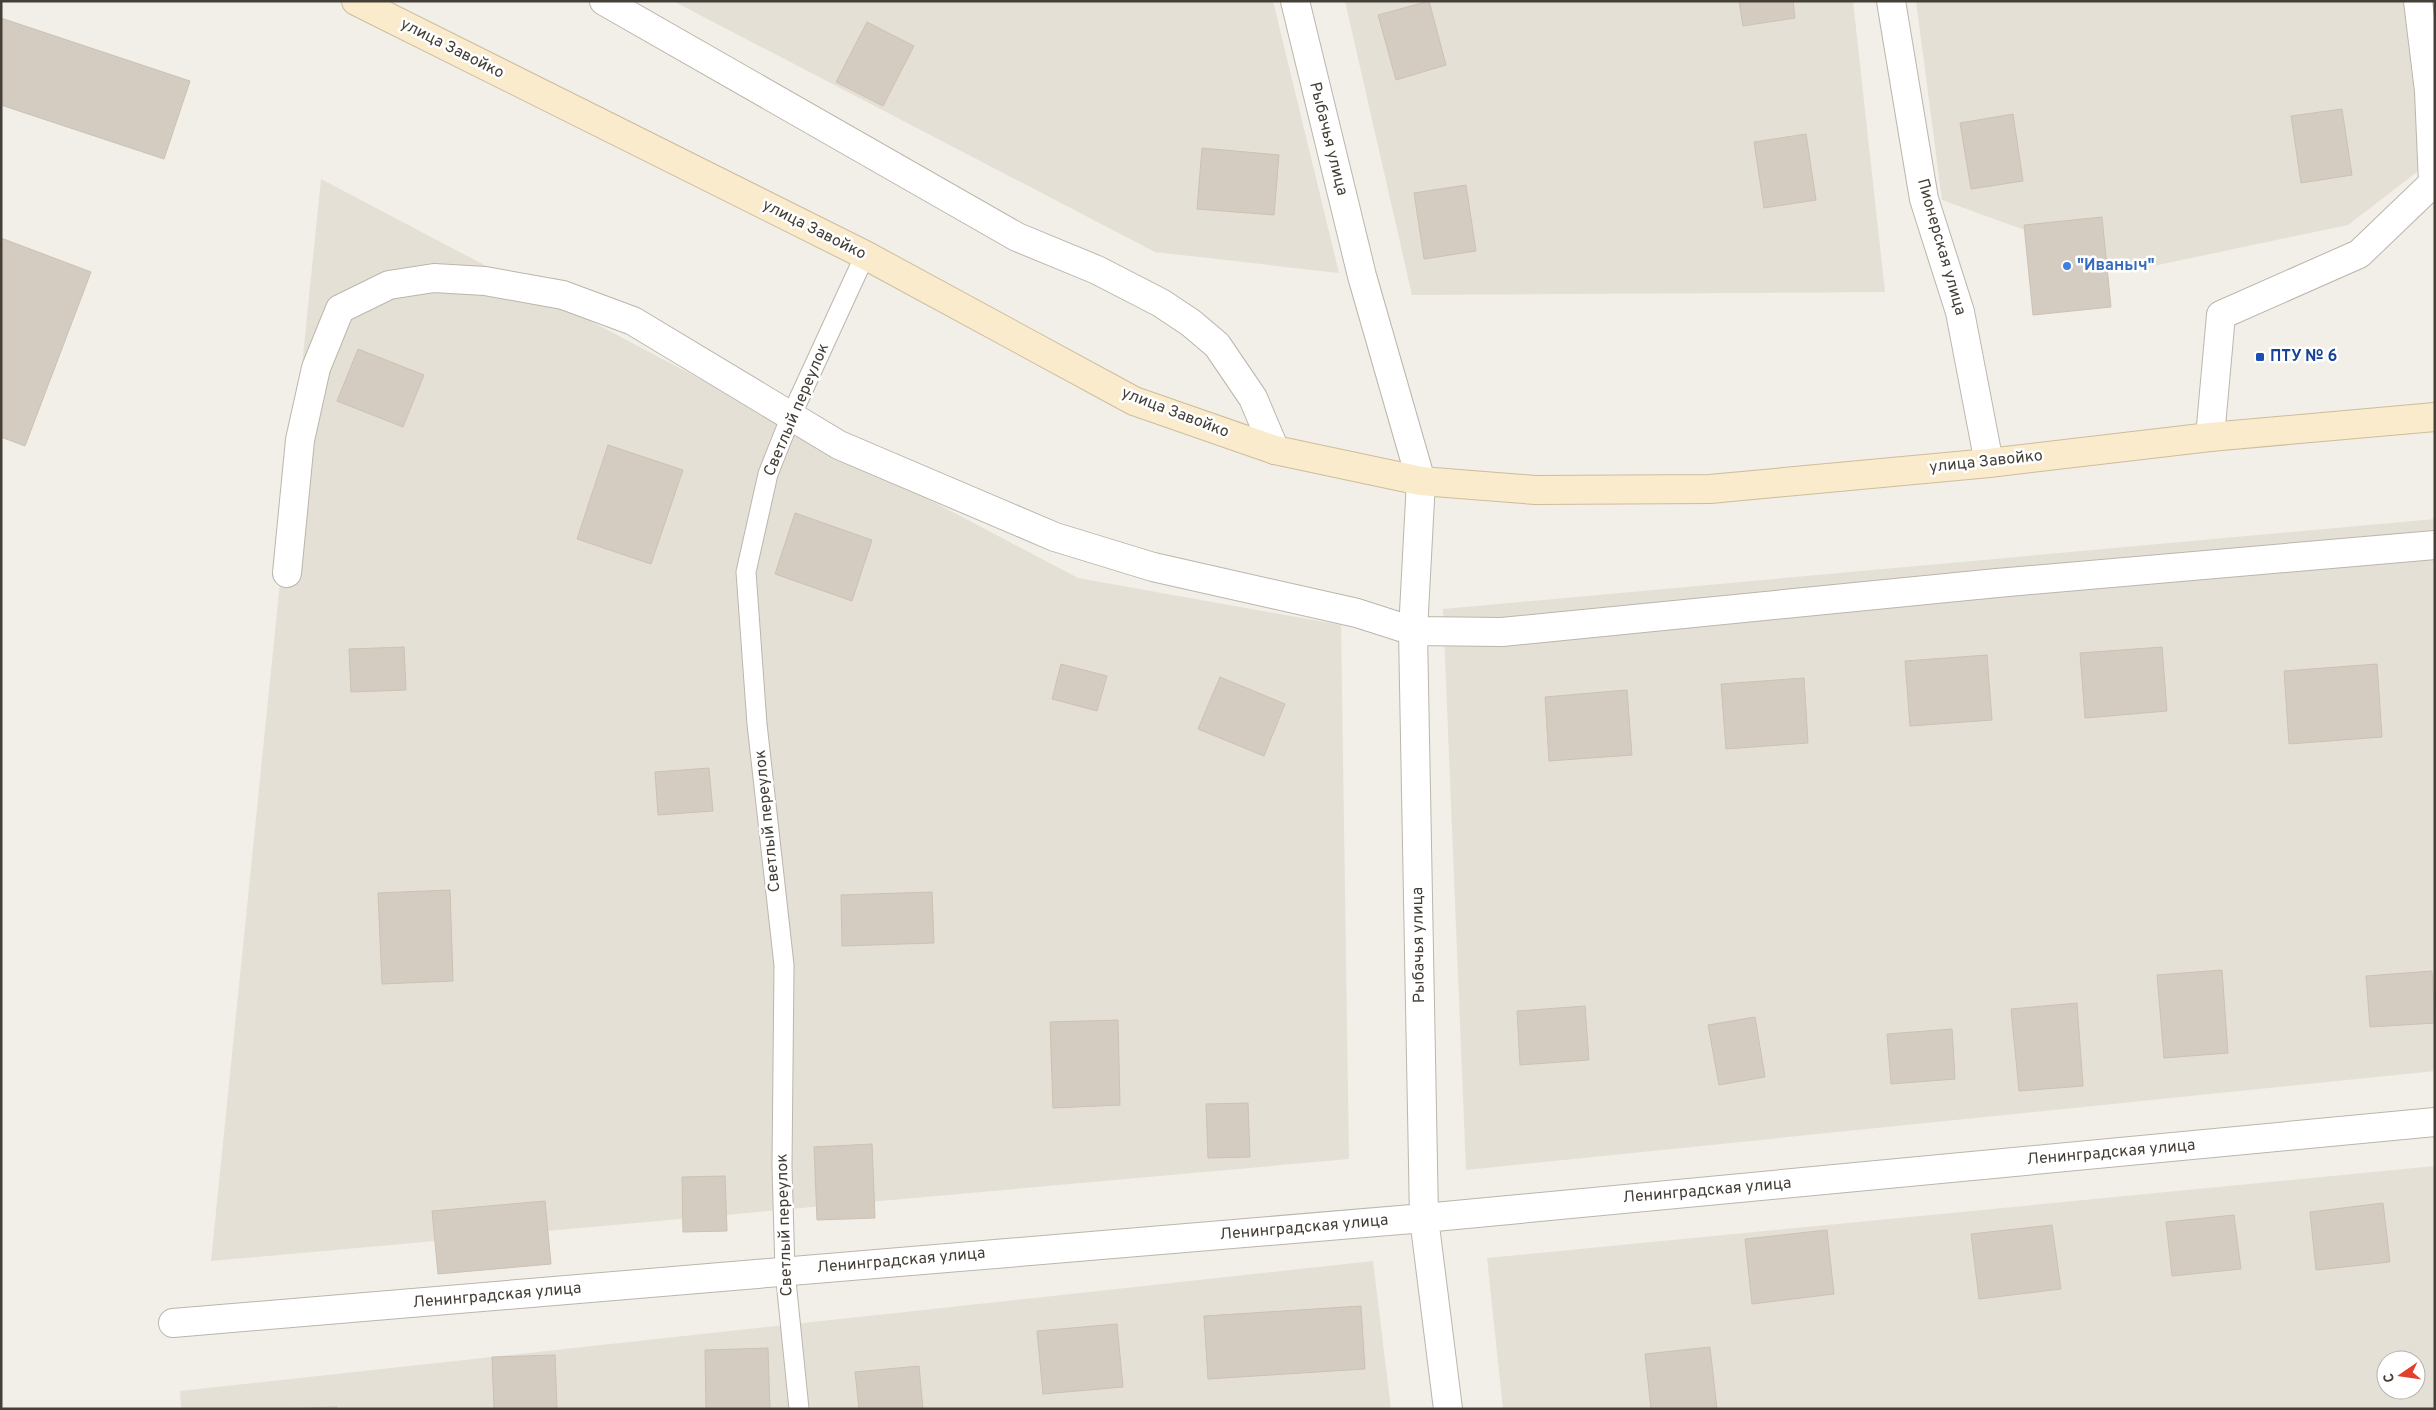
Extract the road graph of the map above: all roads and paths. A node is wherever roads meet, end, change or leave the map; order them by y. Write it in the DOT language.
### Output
graph roads {
  1 [pos="356,1"];
  2 [pos="604,1"];
  3 [pos="1295,1"];
  4 [pos="1892,1"];
  5 [pos="2418,1"];
  6 [pos="865,255"];
  7 [pos="791,416"];
  8 [pos="2435,417"];
  9 [pos="2210,438"];
  10 [pos="1275,450"];
  11 [pos="1989,463"];
  12 [pos="1421,481"];
  13 [pos="2435,545"];
  14 [pos="287,573"];
  15 [pos="1413,631"];
  16 [pos="2435,1122"];
  17 [pos="1424,1218"];
  18 [pos="785,1271"];
  19 [pos="172,1323"];
  20 [pos="799,1409"];
  21 [pos="1448,1409"];
  1 -- 6 [label="main road, улица Завойко"];
  2 -- 10 [label="street"];
  3 -- 12 [label="street, Рыбачья улица"];
  4 -- 11 [label="street, Пионерская улица"];
  5 -- 9 [label="street"];
  6 -- 7 [label="lane, Светлый переулок"];
  6 -- 10 [label="main road, улица Завойко"];
  7 -- 14 [label="street"];
  7 -- 15 [label="street"];
  7 -- 18 [label="lane, Светлый переулок"];
  8 -- 9 [label="main road, улица Завойко"];
  9 -- 11 [label="main road, улица Завойко"];
  10 -- 12 [label="main road, улица Завойко"];
  11 -- 12 [label="main road, улица Завойко"];
  12 -- 15 [label="street, Рыбачья улица"];
  13 -- 15 [label="street"];
  15 -- 17 [label="street, Рыбачья улица"];
  16 -- 17 [label="street, Ленинградская улица"];
  17 -- 18 [label="street, Ленинградская улица"];
  17 -- 21 [label="street, Рыбачья улица"];
  18 -- 19 [label="street, Ленинградская улица"];
  18 -- 20 [label="lane, Светлый переулок"];
}
